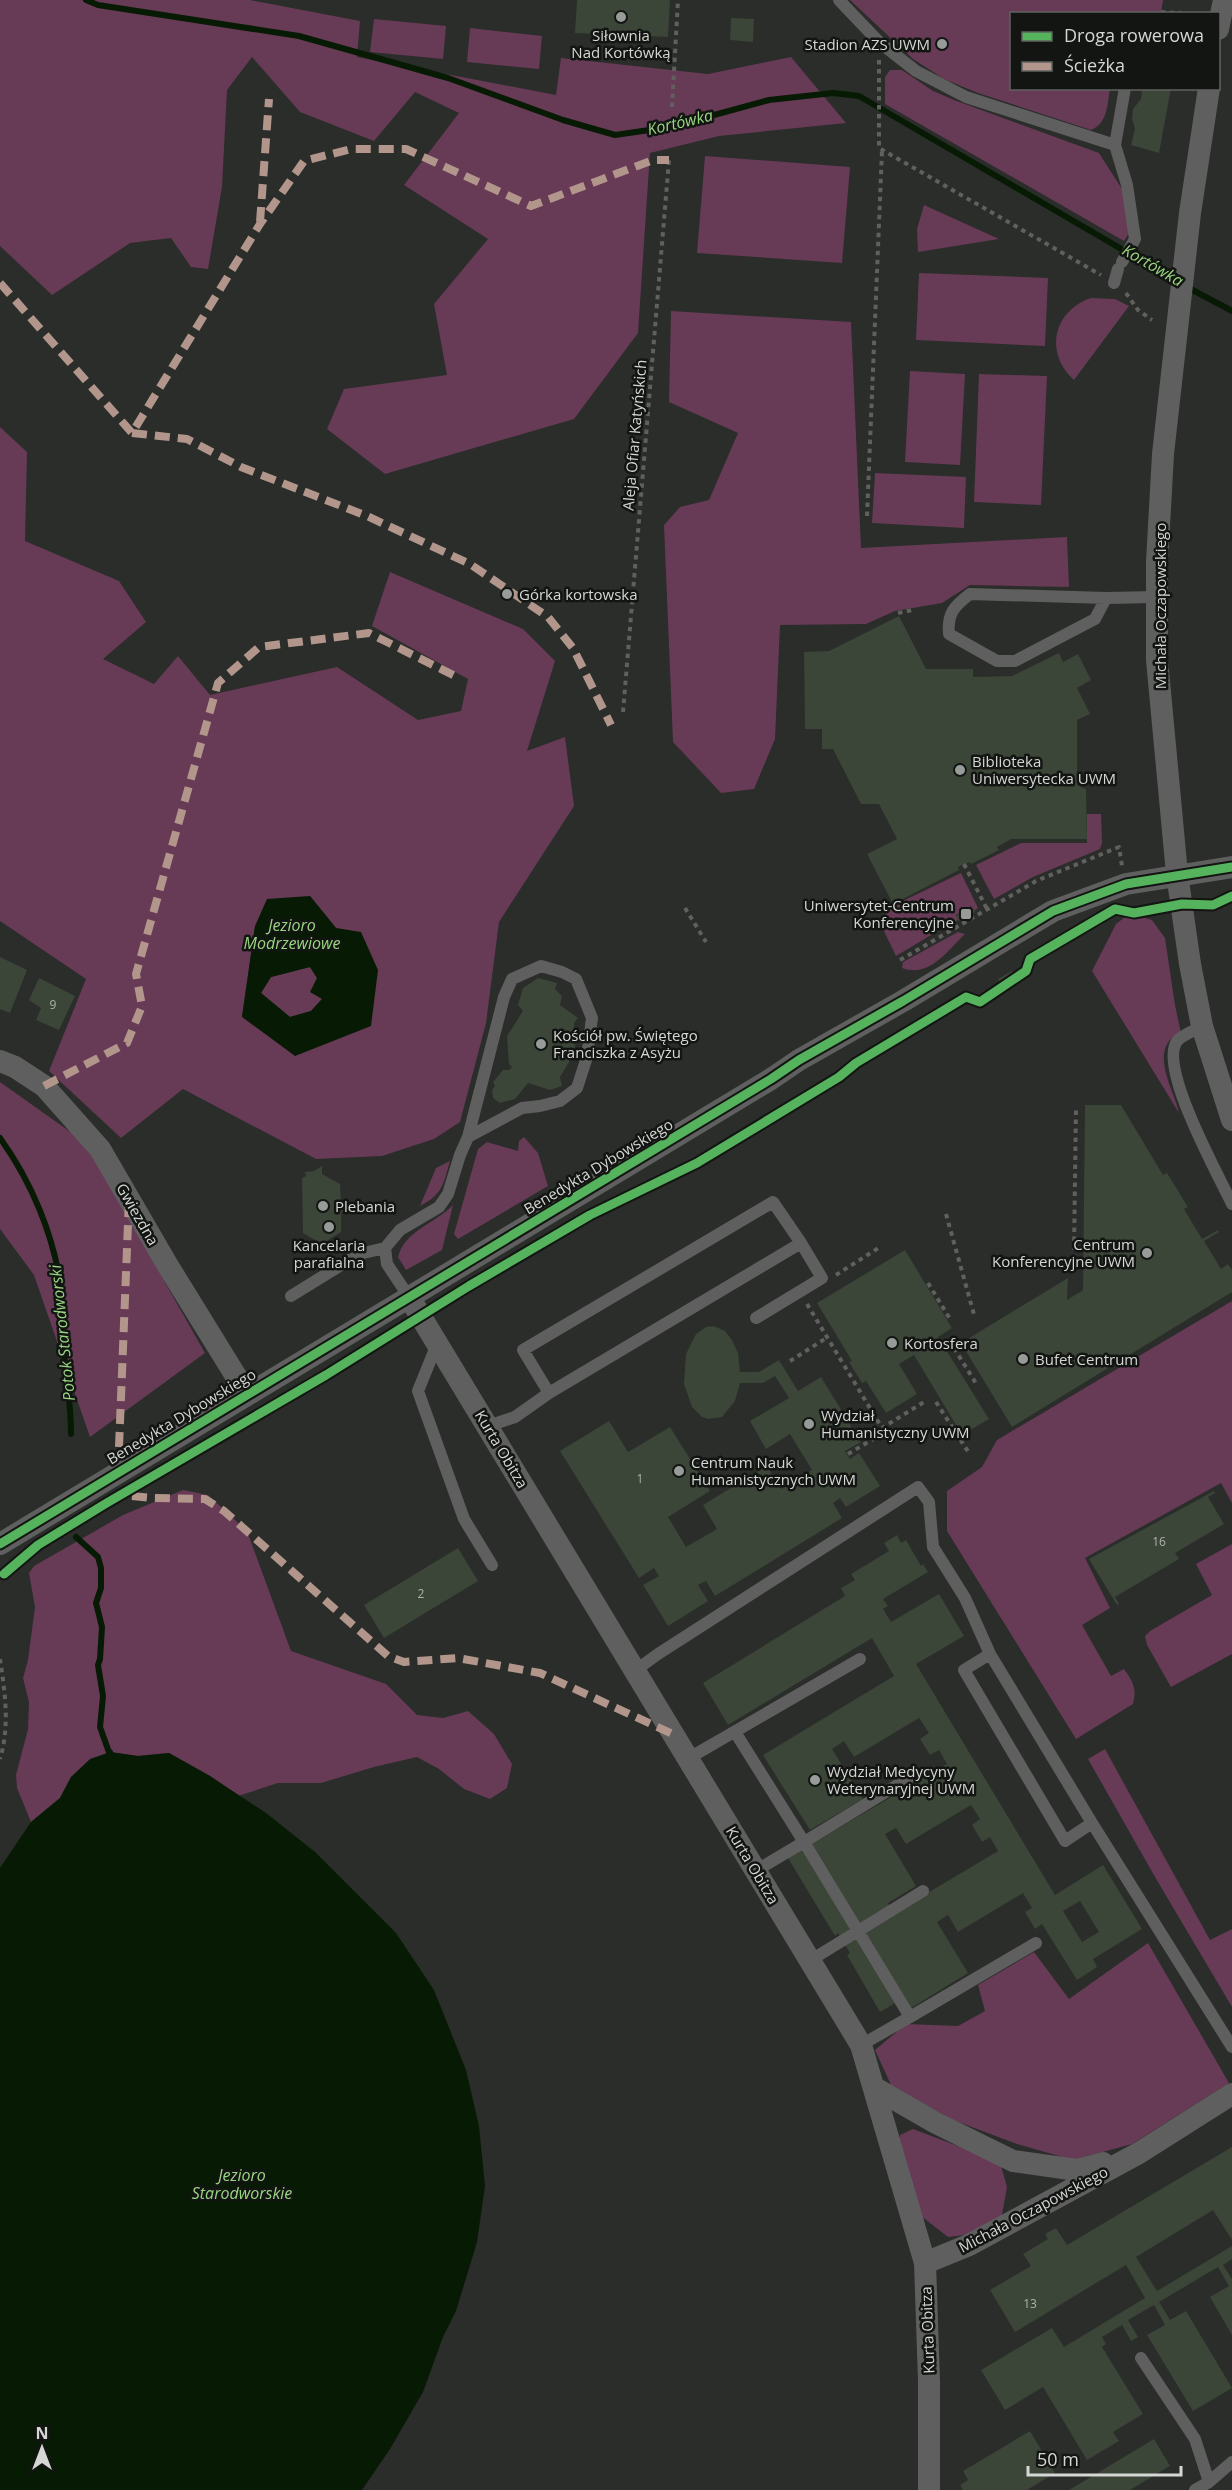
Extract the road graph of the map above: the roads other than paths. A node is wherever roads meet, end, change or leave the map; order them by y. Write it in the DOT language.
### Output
graph roads {
  1 [pos="839,0"];
  2 [pos="1224,0"];
  3 [pos="1220,19"];
  4 [pos="1125,90"];
  5 [pos="1209,90"];
  6 [pos="1115,145"];
  7 [pos="1114,283"];
  8 [pos="1157,597"];
  9 [pos="1106,598"];
  10 [pos="1232,867"];
  11 [pos="1177,874"];
  12 [pos="1202,1026"];
  13 [pos="0,1060"];
  14 [pos="1232,1120"];
  15 [pos="468,1137"];
  16 [pos="1232,1204"];
  17 [pos="801,1243"];
  18 [pos="385,1248"];
  19 [pos="291,1296"];
  20 [pos="409,1297"];
  21 [pos="756,1318"];
  22 [pos="437,1344"];
  23 [pos="549,1394"];
  24 [pos="247,1395"];
  25 [pos="488,1426"];
  26 [pos="0,1544"];
  27 [pos="492,1565"];
  28 [pos="990,1654"];
  29 [pos="860,1659"];
  30 [pos="636,1670"];
  31 [pos="735,1732"];
  32 [pos="689,1758"];
  33 [pos="912,1776"];
  34 [pos="1092,1823"];
  35 [pos="804,1842"];
  36 [pos="757,1870"];
  37 [pos="923,1891"];
  38 [pos="858,1931"];
  39 [pos="1036,1943"];
  40 [pos="811,1960"];
  41 [pos="910,2017"];
  42 [pos="861,2045"];
  43 [pos="1232,2047"];
  44 [pos="875,2088"];
  45 [pos="1232,2094"];
  46 [pos="1139,2153"];
  47 [pos="925,2263"];
  48 [pos="1141,2358"];
  49 [pos="1232,2462"];
  50 [pos="1209,2482"];
  51 [pos="928,2490"];
  52 [pos="1195,2490"];
  1 -- 6 [label="lane"];
  2 -- 3 [label="street"];
  4 -- 6 [label="lane"];
  5 -- 8 [label="street, Michała Oczapowskiego"];
  6 -- 7 [label="lane"];
  8 -- 9 [label="lane"];
  8 -- 11 [label="street, Michała Oczapowskiego"];
  9 -- 9 [label="lane"];
  10 -- 11 [label="street, Benedykta Dybowskiego"];
  11 -- 12 [label="street, Michała Oczapowskiego"];
  11 -- 20 [label="street, Benedykta Dybowskiego"];
  12 -- 14 [label="street, Michała Oczapowskiego"];
  12 -- 16 [label="lane"];
  13 -- 24 [label="street, Gwiezdna"];
  15 -- 15 [label="lane"];
  15 -- 18 [label="lane"];
  17 -- 21 [label="lane"];
  17 -- 23 [label="lane"];
  17 -- 23 [label="lane"];
  18 -- 19 [label="lane"];
  18 -- 20 [label="lane"];
  20 -- 22 [label="street, Kurta Obitza"];
  20 -- 24 [label="street, Benedykta Dybowskiego"];
  22 -- 25 [label="street, Kurta Obitza"];
  22 -- 27 [label="lane"];
  23 -- 25 [label="lane"];
  24 -- 26 [label="street, Benedykta Dybowskiego"];
  25 -- 30 [label="street, Kurta Obitza"];
  28 -- 30 [label="lane"];
  28 -- 34 [label="lane"];
  28 -- 34 [label="lane"];
  29 -- 31 [label="lane"];
  30 -- 32 [label="street, Kurta Obitza"];
  31 -- 32 [label="lane"];
  31 -- 35 [label="lane"];
  32 -- 36 [label="street, Kurta Obitza"];
  33 -- 35 [label="lane"];
  34 -- 43 [label="lane"];
  35 -- 36 [label="lane"];
  35 -- 38 [label="lane"];
  36 -- 40 [label="street, Kurta Obitza"];
  37 -- 38 [label="lane"];
  38 -- 40 [label="lane"];
  38 -- 41 [label="lane"];
  39 -- 41 [label="lane"];
  40 -- 42 [label="street, Kurta Obitza"];
  41 -- 42 [label="lane"];
  42 -- 44 [label="street, Kurta Obitza"];
  44 -- 46 [label="street, Michała Oczapowskiego"];
  44 -- 47 [label="street, Kurta Obitza"];
  45 -- 46 [label="street, Michała Oczapowskiego"];
  46 -- 47 [label="street, Michała Oczapowskiego"];
  47 -- 51 [label="street, Kurta Obitza"];
  48 -- 50 [label="lane"];
  49 -- 50 [label="lane"];
  50 -- 52 [label="lane"];
}
